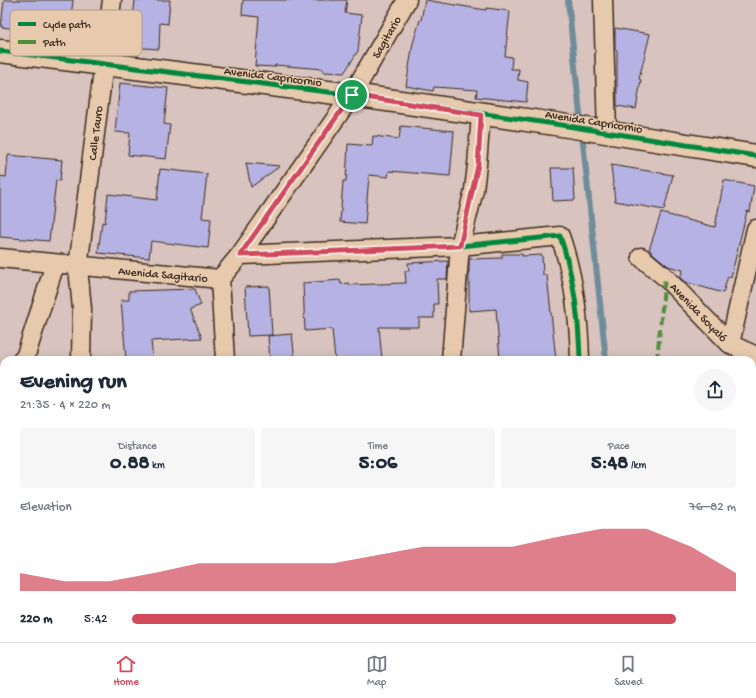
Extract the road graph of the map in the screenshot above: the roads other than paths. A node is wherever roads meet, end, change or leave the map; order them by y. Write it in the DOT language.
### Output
graph roads {
  1 [pos="112,0"];
  2 [pos="408,0"];
  3 [pos="603,0"];
  4 [pos="111,10"];
  5 [pos="0,51"];
  6 [pos="10,52"];
  7 [pos="37,56"];
  8 [pos="104,56"];
  9 [pos="103,65"];
  10 [pos="352,95"];
  11 [pos="481,115"];
  12 [pos="604,133"];
  13 [pos="756,156"];
  14 [pos="756,229"];
  15 [pos="460,246"];
  16 [pos="240,255"];
  17 [pos="641,257"];
  18 [pos="0,258"];
  19 [pos="55,264"];
  20 [pos="78,267"];
  21 [pos="220,280"];
  22 [pos="730,344"];
  23 [pos="27,356"];
  24 [pos="81,356"];
  25 [pos="225,356"];
  26 [pos="451,356"];
  27 [pos="580,356"];
  28 [pos="756,356"];
  1 -- 4 [label="street, Calle Tauro"];
  2 -- 10 [label="street, Sagitario"];
  3 -- 12 [label="street"];
  5 -- 6 [label="street, Avenida Capricornio"];
  7 -- 9 [label="street, Avenida Capricornio"];
  8 -- 9 [label="street, Calle Tauro"];
  9 -- 10 [label="street, Avenida Capricornio"];
  9 -- 20 [label="street, Calle Tauro"];
  10 -- 11 [label="street, Avenida Capricornio"];
  10 -- 16 [label="street, Avenida Sagitario"];
  11 -- 12 [label="street, Avenida Capricornio"];
  11 -- 15 [label="street"];
  12 -- 13 [label="street, Avenida Capricornio"];
  14 -- 22 [label="street"];
  15 -- 16 [label="street"];
  15 -- 26 [label="street"];
  15 -- 27 [label="street"];
  16 -- 21 [label="street, Avenida Sagitario"];
  17 -- 22 [label="street, Avenida Soyaló"];
  18 -- 19 [label="street, Avenida Sagitario"];
  19 -- 20 [label="street, Avenida Sagitario"];
  19 -- 23 [label="street"];
  20 -- 21 [label="street, Avenida Sagitario"];
  20 -- 24 [label="street, Calle Tauro"];
  21 -- 25 [label="street"];
  22 -- 28 [label="street, Avenida Soyaló"];
}
